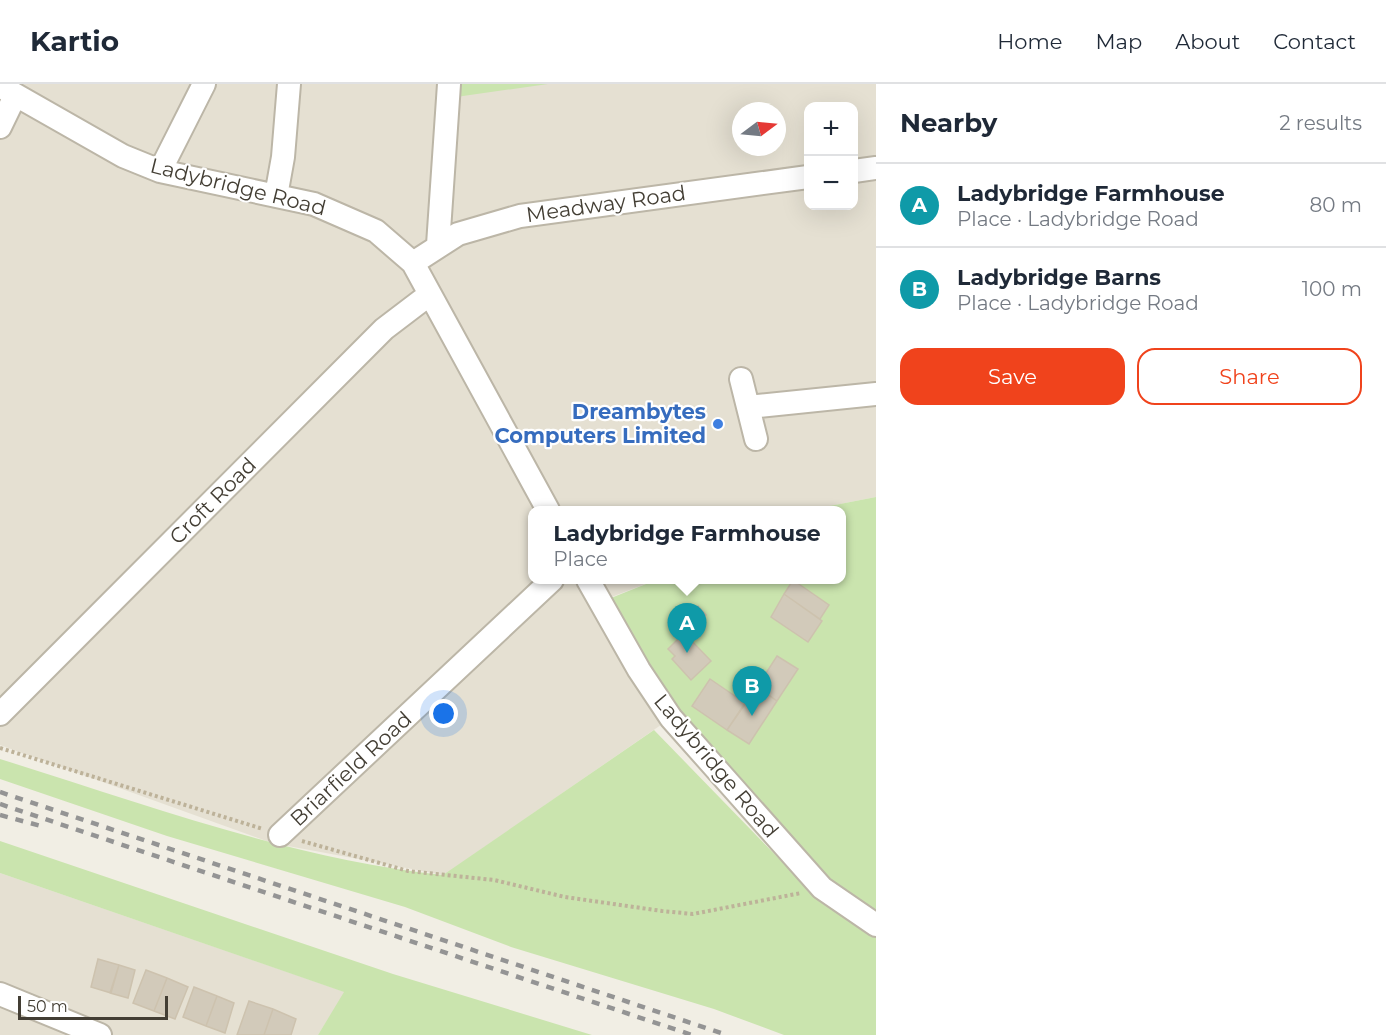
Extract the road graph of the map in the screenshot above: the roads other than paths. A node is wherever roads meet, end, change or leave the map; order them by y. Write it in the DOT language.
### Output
graph roads {
  1 [pos="204,84"];
  2 [pos="289,84"];
  3 [pos="449,84"];
  4 [pos="8,91"];
  5 [pos="0,127"];
  6 [pos="876,168"];
  7 [pos="858,170"];
  8 [pos="160,171"];
  9 [pos="804,178"];
  10 [pos="276,196"];
  11 [pos="438,245"];
  12 [pos="413,263"];
  13 [pos="430,294"];
  14 [pos="741,379"];
  15 [pos="876,394"];
  16 [pos="748,407"];
  17 [pos="756,439"];
  18 [pos="546,506"];
  19 [pos="547,584"];
  20 [pos="591,584"];
  21 [pos="0,714"];
  22 [pos="280,835"];
  23 [pos="876,925"];
  24 [pos="0,994"];
  25 [pos="100,1035"];
  1 -- 8 [label="street"];
  2 -- 10 [label="street"];
  3 -- 11 [label="street"];
  4 -- 5 [label="street"];
  4 -- 8 [label="street, Ladybridge Road"];
  6 -- 7 [label="street"];
  8 -- 10 [label="street, Ladybridge Road"];
  9 -- 11 [label="street, Meadway Road"];
  10 -- 12 [label="street, Ladybridge Road"];
  11 -- 12 [label="street, Meadway Road"];
  12 -- 13 [label="street, Ladybridge Road"];
  13 -- 18 [label="street, Ladybridge Road"];
  13 -- 21 [label="street, Croft Road"];
  14 -- 16 [label="street"];
  15 -- 16 [label="street"];
  16 -- 17 [label="street"];
  19 -- 22 [label="street, Briarfield Road"];
  20 -- 23 [label="street, Ladybridge Road"];
  24 -- 25 [label="street"];
}
